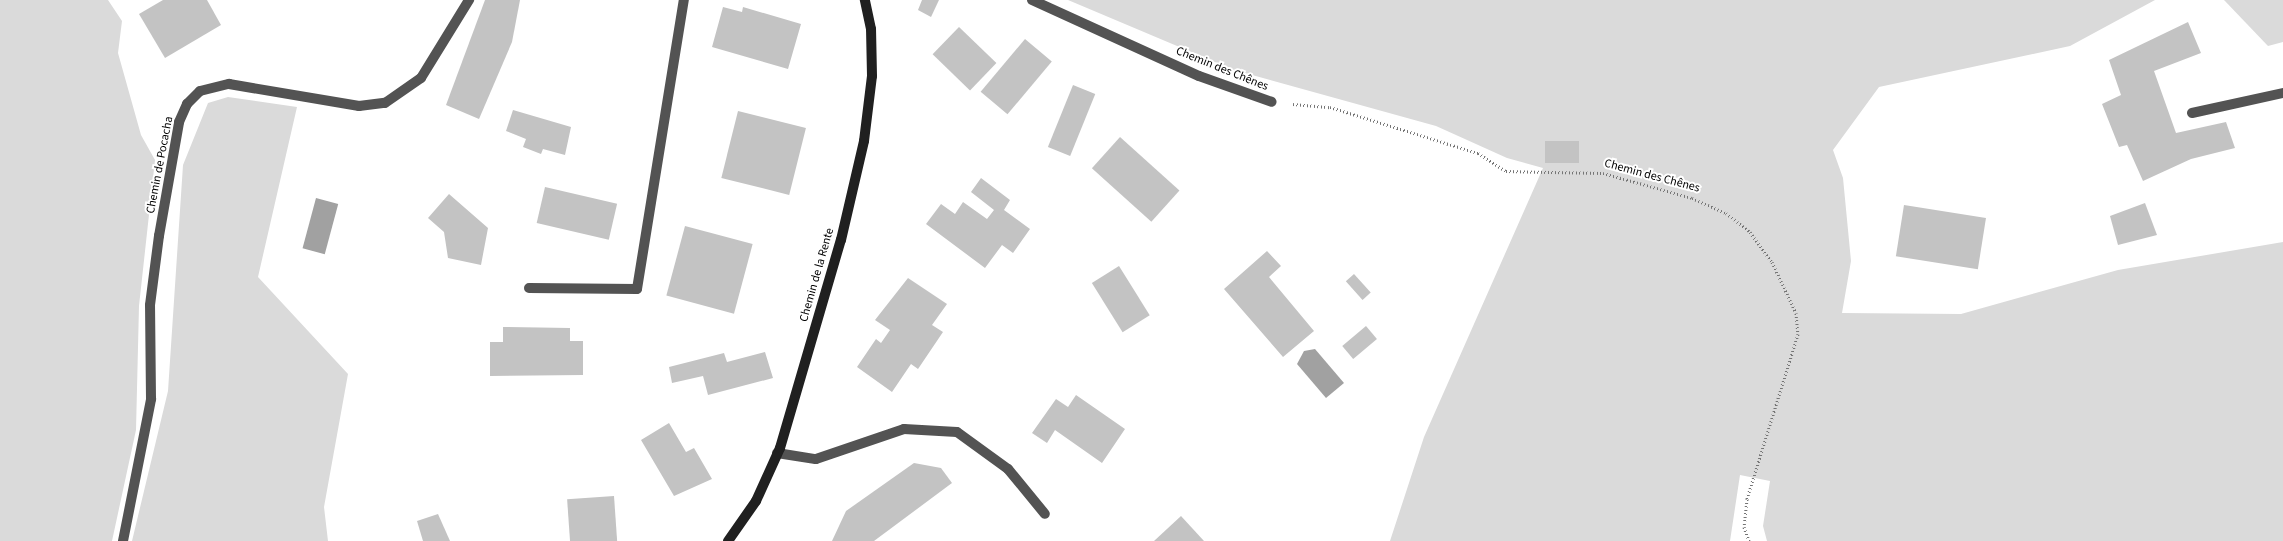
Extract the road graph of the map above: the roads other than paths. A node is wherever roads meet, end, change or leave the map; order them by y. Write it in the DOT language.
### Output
graph roads {
  1 [pos="469,0"];
  2 [pos="684,0"];
  3 [pos="865,0"];
  4 [pos="1032,0"];
  5 [pos="2283,93"];
  6 [pos="1272,102"];
  7 [pos="2192,112"];
  8 [pos="529,288"];
  9 [pos="777,453"];
  10 [pos="1045,514"];
  11 [pos="124,541"];
  12 [pos="728,541"];
  1 -- 11 [label="street, Chemin de Pocacha"];
  2 -- 8 [label="street"];
  3 -- 9 [label="street, Chemin de la Rente"];
  4 -- 6 [label="street, Chemin des Chênes"];
  5 -- 7 [label="street"];
  9 -- 10 [label="street"];
  9 -- 12 [label="street, Chemin de la Rente"];
}
